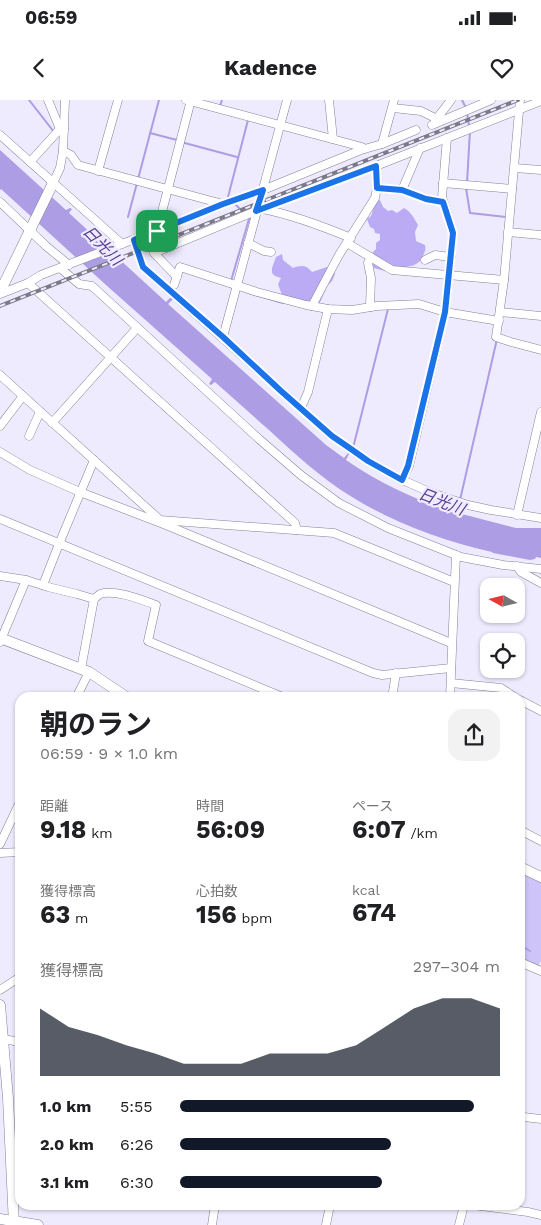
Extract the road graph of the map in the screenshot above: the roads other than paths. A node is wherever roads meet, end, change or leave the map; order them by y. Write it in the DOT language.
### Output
graph roads {
  1 [pos="48,100"];
  2 [pos="65,100"];
  3 [pos="118,100"];
  4 [pos="190,100"];
  5 [pos="287,100"];
  6 [pos="329,100"];
  7 [pos="394,100"];
  8 [pos="451,100"];
  9 [pos="491,100"];
  10 [pos="520,100"];
  11 [pos="541,101"];
  12 [pos="393,108"];
  13 [pos="519,109"];
  14 [pos="437,118"];
  15 [pos="280,125"];
  16 [pos="62,129"];
  17 [pos="416,130"];
  18 [pos="0,135"];
  19 [pos="447,138"];
  20 [pos="333,139"];
  21 [pos="382,144"];
  22 [pos="420,148"];
  23 [pos="364,149"];
  24 [pos="63,151"];
  25 [pos="30,162"];
  26 [pos="376,166"];
  27 [pos="515,168"];
  28 [pos="541,170"];
  29 [pos="98,171"];
  30 [pos="53,183"];
  31 [pos="443,183"];
  32 [pos="377,188"];
  33 [pos="168,189"];
  34 [pos="512,189"];
  35 [pos="263,190"];
  36 [pos="402,190"];
  37 [pos="0,202"];
  38 [pos="443,202"];
  39 [pos="223,204"];
  40 [pos="260,210"];
  41 [pos="30,230"];
  42 [pos="157,231"];
  43 [pos="508,232"];
  44 [pos="541,235"];
  45 [pos="134,240"];
  46 [pos="349,241"];
  47 [pos="122,244"];
  48 [pos="248,244"];
  49 [pos="271,252"];
  50 [pos="371,257"];
  51 [pos="451,257"];
  52 [pos="425,260"];
  53 [pos="69,265"];
  54 [pos="60,268"];
  55 [pos="449,274"];
  56 [pos="177,277"];
  57 [pos="504,280"];
  58 [pos="28,283"];
  59 [pos="174,285"];
  60 [pos="237,286"];
  61 [pos="0,293"];
  62 [pos="312,306"];
  63 [pos="370,307"];
  64 [pos="328,309"];
  65 [pos="445,312"];
  66 [pos="500,312"];
  67 [pos="541,316"];
  68 [pos="499,321"];
  69 [pos="137,328"];
  70 [pos="223,337"];
  71 [pos="541,350"];
  72 [pos="111,357"];
  73 [pos="0,375"];
  74 [pos="23,396"];
  75 [pos="301,408"];
  76 [pos="40,412"];
  77 [pos="541,412"];
  78 [pos="52,423"];
  79 [pos="0,426"];
  80 [pos="29,436"];
  81 [pos="0,452"];
  82 [pos="94,460"];
  83 [pos="402,480"];
  84 [pos="80,492"];
  85 [pos="517,515"];
  86 [pos="541,518"];
  87 [pos="0,519"];
  88 [pos="160,521"];
  89 [pos="298,530"];
  90 [pos="59,544"];
  91 [pos="456,555"];
  92 [pos="517,566"];
  93 [pos="541,569"];
  94 [pos="0,576"];
  95 [pos="26,580"];
  96 [pos="454,582"];
  97 [pos="541,583"];
  98 [pos="43,585"];
  99 [pos="94,599"];
  100 [pos="1,639"];
  101 [pos="451,643"];
  102 [pos="451,668"];
  103 [pos="85,671"];
  104 [pos="396,673"];
  105 [pos="451,683"];
  106 [pos="502,689"];
  107 [pos="78,692"];
  108 [pos="118,692"];
  109 [pos="271,692"];
  110 [pos="393,692"];
  111 [pos="450,692"];
  112 [pos="502,692"];
  113 [pos="507,692"];
  114 [pos="525,703"];
  115 [pos="541,711"];
  116 [pos="15,812"];
  117 [pos="525,833"];
  118 [pos="541,841"];
  119 [pos="0,844"];
  120 [pos="15,852"];
  121 [pos="0,853"];
  122 [pos="525,869"];
  123 [pos="541,877"];
  124 [pos="525,964"];
  125 [pos="541,971"];
  126 [pos="15,980"];
  127 [pos="0,990"];
  128 [pos="0,1005"];
  129 [pos="3,1039"];
  130 [pos="15,1041"];
  131 [pos="4,1097"];
  132 [pos="525,1118"];
  133 [pos="541,1120"];
  134 [pos="214,1210"];
  135 [pos="329,1210"];
  136 [pos="463,1210"];
  137 [pos="512,1210"];
  138 [pos="541,1215"];
  139 [pos="0,1219"];
  140 [pos="14,1223"];
  141 [pos="38,1225"];
  142 [pos="212,1225"];
  143 [pos="326,1225"];
  144 [pos="460,1225"];
  1 -- 16 [label="street"];
  2 -- 16 [label="street"];
  3 -- 29 [label="street"];
  4 -- 15 [label="street"];
  4 -- 33 [label="street"];
  5 -- 15 [label="street"];
  6 -- 20 [label="street"];
  7 -- 12 [label="street"];
  8 -- 14 [label="street"];
  9 -- 14 [label="street"];
  10 -- 13 [label="street"];
  11 -- 13 [label="street"];
  12 -- 14 [label="street"];
  12 -- 21 [label="street"];
  13 -- 19 [label="street"];
  13 -- 27 [label="street"];
  15 -- 20 [label="street"];
  15 -- 35 [label="street"];
  16 -- 24 [label="street"];
  16 -- 25 [label="street"];
  17 -- 21 [label="street"];
  18 -- 25 [label="street"];
  19 -- 22 [label="street"];
  19 -- 31 [label="street"];
  20 -- 23 [label="street"];
  21 -- 23 [label="street"];
  22 -- 26 [label="street"];
  22 -- 36 [label="street"];
  23 -- 35 [label="street"];
  24 -- 29 [label="street"];
  24 -- 30 [label="street"];
  25 -- 30 [label="street"];
  26 -- 32 [label="street"];
  26 -- 40 [label="street"];
  27 -- 28 [label="street"];
  27 -- 34 [label="street"];
  29 -- 33 [label="street"];
  30 -- 41 [label="street"];
  30 -- 47 [label="street"];
  31 -- 34 [label="street"];
  31 -- 38 [label="street"];
  32 -- 36 [label="street"];
  32 -- 46 [label="street"];
  33 -- 39 [label="street"];
  33 -- 42 [label="street"];
  34 -- 43 [label="street"];
  35 -- 39 [label="street"];
  35 -- 40 [label="street"];
  36 -- 38 [label="street"];
  37 -- 41 [label="street"];
  38 -- 51 [label="street"];
  39 -- 42 [label="street"];
  40 -- 46 [label="street"];
  40 -- 48 [label="street"];
  40 -- 56 [label="street"];
  41 -- 53 [label="street"];
  41 -- 61 [label="street"];
  42 -- 45 [label="street"];
  43 -- 44 [label="street"];
  43 -- 57 [label="street"];
  45 -- 47 [label="street"];
  45 -- 70 [label="street"];
  46 -- 50 [label="street"];
  46 -- 62 [label="street"];
  47 -- 53 [label="street"];
  48 -- 49 [label="street"];
  48 -- 60 [label="street"];
  50 -- 55 [label="street"];
  50 -- 63 [label="street"];
  51 -- 52 [label="street"];
  51 -- 55 [label="street"];
  53 -- 54 [label="street"];
  54 -- 58 [label="street"];
  54 -- 69 [label="street"];
  55 -- 57 [label="street"];
  55 -- 65 [label="street"];
  56 -- 59 [label="street"];
  56 -- 60 [label="street"];
  57 -- 66 [label="street"];
  58 -- 61 [label="street"];
  58 -- 72 [label="street"];
  60 -- 62 [label="street"];
  60 -- 70 [label="street"];
  62 -- 64 [label="street"];
  63 -- 64 [label="street"];
  63 -- 65 [label="street"];
  64 -- 75 [label="street"];
  65 -- 68 [label="street"];
  65 -- 83 [label="street"];
  66 -- 67 [label="street"];
  66 -- 68 [label="street"];
  68 -- 71 [label="street"];
  69 -- 72 [label="street"];
  69 -- 91 [label="street"];
  70 -- 75 [label="street"];
  72 -- 78 [label="street"];
  72 -- 89 [label="street"];
  73 -- 74 [label="street"];
  74 -- 76 [label="street"];
  74 -- 79 [label="street"];
  75 -- 83 [label="street"];
  76 -- 78 [label="street"];
  76 -- 80 [label="street"];
  77 -- 85 [label="street"];
  78 -- 82 [label="street"];
  81 -- 84 [label="street"];
  82 -- 84 [label="street"];
  82 -- 88 [label="street"];
  83 -- 85 [label="street"];
  84 -- 88 [label="street"];
  84 -- 90 [label="street"];
  85 -- 86 [label="street"];
  87 -- 90 [label="street"];
  88 -- 89 [label="street"];
  88 -- 101 [label="street"];
  89 -- 96 [label="street"];
  90 -- 98 [label="street"];
  90 -- 104 [label="street"];
  91 -- 92 [label="street"];
  91 -- 96 [label="street"];
  92 -- 93 [label="street"];
  92 -- 97 [label="street"];
  94 -- 95 [label="street"];
  95 -- 98 [label="street"];
  95 -- 100 [label="street"];
  96 -- 101 [label="street"];
  98 -- 99 [label="street"];
  99 -- 103 [label="street"];
  99 -- 109 [label="street"];
  100 -- 103 [label="street"];
  101 -- 102 [label="street"];
  102 -- 104 [label="street"];
  102 -- 105 [label="street"];
  103 -- 107 [label="street"];
  103 -- 108 [label="street"];
  104 -- 110 [label="street"];
  105 -- 106 [label="street"];
  105 -- 111 [label="street"];
  106 -- 112 [label="street"];
  106 -- 113 [label="street"];
  114 -- 115 [label="street"];
  116 -- 119 [label="street"];
  117 -- 118 [label="street"];
  120 -- 121 [label="street"];
  122 -- 123 [label="street"];
  124 -- 125 [label="street"];
  126 -- 127 [label="street"];
  128 -- 129 [label="street"];
  129 -- 130 [label="street"];
  129 -- 131 [label="street"];
  131 -- 140 [label="street"];
  132 -- 133 [label="street"];
  134 -- 142 [label="street"];
  135 -- 143 [label="street"];
  136 -- 144 [label="street"];
  137 -- 138 [label="street"];
  139 -- 140 [label="street"];
  140 -- 141 [label="street"];
}
